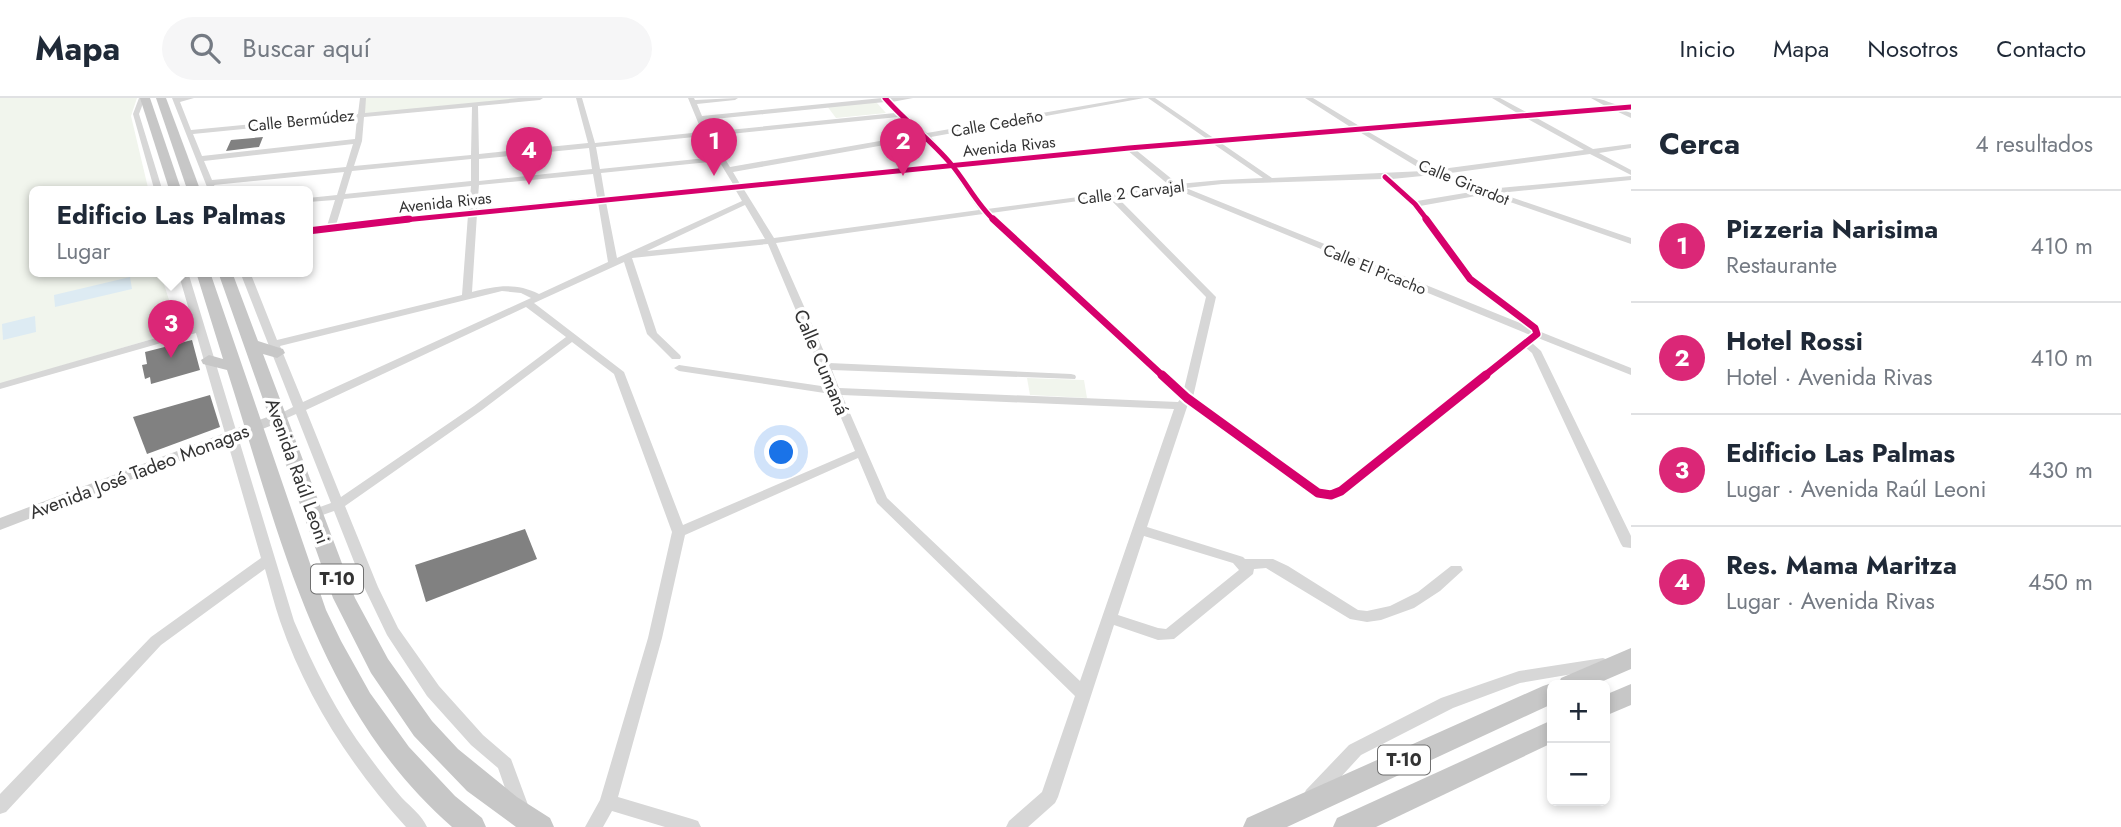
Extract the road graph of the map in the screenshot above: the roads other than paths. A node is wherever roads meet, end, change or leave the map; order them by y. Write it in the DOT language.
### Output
graph roads {
  1 [pos="143,98"];
  2 [pos="161,98"];
  3 [pos="191,98"];
  4 [pos="363,98"];
  5 [pos="540,98"];
  6 [pos="579,98"];
  7 [pos="735,98"];
  8 [pos="910,98"];
  9 [pos="1070,98"];
  10 [pos="1141,98"];
  11 [pos="1151,98"];
  12 [pos="1308,98"];
  13 [pos="1495,98"];
  14 [pos="1594,98"];
  15 [pos="176,99"];
  16 [pos="886,99"];
  17 [pos="1122,99"];
  18 [pos="692,100"];
  19 [pos="475,104"];
  20 [pos="822,106"];
  21 [pos="1083,107"];
  22 [pos="1631,107"];
  23 [pos="1615,108"];
  24 [pos="360,114"];
  25 [pos="900,115"];
  26 [pos="1525,115"];
  27 [pos="1631,116"];
  28 [pos="699,118"];
  29 [pos="836,122"];
  30 [pos="1355,128"];
  31 [pos="189,132"];
  32 [pos="706,134"];
  33 [pos="926,136"];
  34 [pos="1214,140"];
  35 [pos="358,141"];
  36 [pos="592,145"];
  37 [pos="1631,146"];
  38 [pos="1129,148"];
  39 [pos="180,151"];
  40 [pos="1590,152"];
  41 [pos="474,156"];
  42 [pos="199,157"];
  43 [pos="720,159"];
  44 [pos="953,166"];
  45 [pos="350,168"];
  46 [pos="729,170"];
  47 [pos="598,171"];
  48 [pos="1431,172"];
  49 [pos="154,174"];
  50 [pos="1631,176"];
  51 [pos="1385,177"];
  52 [pos="1269,179"];
  53 [pos="173,183"];
  54 [pos="475,183"];
  55 [pos="157,186"];
  56 [pos="193,186"];
  57 [pos="211,186"];
  58 [pos="218,186"];
  59 [pos="740,186"];
  60 [pos="1175,187"];
  61 [pos="1483,192"];
  62 [pos="1110,194"];
  63 [pos="341,196"];
  64 [pos="313,199"];
  65 [pos="603,200"];
  66 [pos="748,201"];
  67 [pos="1415,204"];
  68 [pos="984,211"];
  69 [pos="474,212"];
  70 [pos="330,229"];
  71 [pos="313,231"];
  72 [pos="771,241"];
  73 [pos="1631,241"];
  74 [pos="630,256"];
  75 [pos="613,263"];
  76 [pos="184,277"];
  77 [pos="205,277"];
  78 [pos="228,277"];
  79 [pos="246,277"];
  80 [pos="467,295"];
  81 [pos="531,300"];
  82 [pos="200,329"];
  83 [pos="1537,334"];
  84 [pos="572,337"];
  85 [pos="1525,343"];
  86 [pos="267,347"];
  87 [pos="209,360"];
  88 [pos="824,366"];
  89 [pos="234,367"];
  90 [pos="1631,372"];
  91 [pos="1071,377"];
  92 [pos="0,386"];
  93 [pos="835,391"];
  94 [pos="1184,402"];
  95 [pos="299,409"];
  96 [pos="278,418"];
  97 [pos="254,428"];
  98 [pos="232,437"];
  99 [pos="860,453"];
  100 [pos="338,505"];
  101 [pos="314,514"];
  102 [pos="0,524"];
  103 [pos="1140,530"];
  104 [pos="680,532"];
  105 [pos="1628,544"];
  106 [pos="269,559"];
  107 [pos="1244,564"];
  108 [pos="1456,570"];
  109 [pos="1110,618"];
  110 [pos="1628,659"];
  111 [pos="1581,680"];
  112 [pos="1084,694"];
  113 [pos="1631,694"];
  114 [pos="1547,695"];
  115 [pos="1610,704"];
  116 [pos="1547,733"];
  117 [pos="3,799"];
  118 [pos="608,802"];
  119 [pos="1303,806"];
  120 [pos="532,822"];
  121 [pos="418,827"];
  122 [pos="472,827"];
  123 [pos="594,827"];
  124 [pos="692,827"];
  125 [pos="1015,827"];
  126 [pos="1257,827"];
  127 [pos="1347,827"];
  1 -- 49 [label="street"];
  1 -- 53 [label="highway"];
  2 -- 39 [label="highway"];
  3 -- 15 [label="street"];
  4 -- 24 [label="street"];
  5 -- 19 [label="street, Calle Bermúdez"];
  6 -- 36 [label="street"];
  7 -- 18 [label="street"];
  8 -- 16 [label="street"];
  9 -- 21 [label="street"];
  10 -- 17 [label="street, Calle Cedeño"];
  11 -- 34 [label="street"];
  12 -- 30 [label="street, Calle Girardot"];
  13 -- 26 [label="street"];
  14 -- 23 [label="street"];
  15 -- 31 [label="street"];
  16 -- 20 [label="street"];
  16 -- 25 [label="street"];
  17 -- 21 [label="street, Calle Cedeño"];
  18 -- 28 [label="street, Calle Cumaná"];
  19 -- 24 [label="street, Calle Bermúdez"];
  19 -- 41 [label="street"];
  20 -- 28 [label="street"];
  20 -- 29 [label="street"];
  21 -- 33 [label="street, Calle Cedeño"];
  22 -- 23 [label="street, Avenida Rivas"];
  23 -- 26 [label="street, Avenida Rivas"];
  23 -- 27 [label="street"];
  24 -- 31 [label="street, Calle Bermúdez"];
  24 -- 35 [label="street"];
  25 -- 29 [label="street"];
  25 -- 33 [label="street"];
  26 -- 30 [label="street, Avenida Rivas"];
  26 -- 40 [label="street"];
  28 -- 32 [label="street, Calle Cumaná"];
  29 -- 32 [label="street"];
  30 -- 34 [label="street, Avenida Rivas"];
  30 -- 48 [label="street, Calle Girardot"];
  31 -- 42 [label="street"];
  32 -- 36 [label="street"];
  32 -- 43 [label="street, Calle Cumaná"];
  33 -- 44 [label="street"];
  33 -- 46 [label="street, Calle Cedeño"];
  34 -- 38 [label="street, Avenida Rivas"];
  34 -- 52 [label="street"];
  35 -- 42 [label="street"];
  35 -- 45 [label="street"];
  36 -- 41 [label="street"];
  36 -- 47 [label="street"];
  37 -- 40 [label="street, Calle 2 Carvajal"];
  38 -- 44 [label="street, Avenida Rivas"];
  38 -- 60 [label="street, Calle El Picacho"];
  39 -- 42 [label="highway"];
  39 -- 56 [label="highway"];
  40 -- 48 [label="street, Calle 2 Carvajal"];
  40 -- 50 [label="street"];
  41 -- 45 [label="street"];
  41 -- 54 [label="street"];
  42 -- 57 [label="street"];
  43 -- 46 [label="street, Calle Cumaná"];
  43 -- 47 [label="street"];
  44 -- 59 [label="street, Avenida Rivas"];
  44 -- 68 [label="street"];
  45 -- 58 [label="street"];
  45 -- 63 [label="street"];
  46 -- 59 [label="street, Calle Cumaná"];
  47 -- 54 [label="street"];
  47 -- 65 [label="street"];
  48 -- 51 [label="street, Calle 2 Carvajal"];
  48 -- 61 [label="street, Calle Girardot"];
  49 -- 53 [label="highway"];
  49 -- 55 [label="street"];
  50 -- 61 [label="street"];
  51 -- 52 [label="street, Calle 2 Carvajal"];
  51 -- 67 [label="street"];
  52 -- 60 [label="street, Calle 2 Carvajal"];
  54 -- 63 [label="street"];
  54 -- 69 [label="street"];
  59 -- 65 [label="street, Avenida Rivas"];
  59 -- 66 [label="street, Calle Cumaná"];
  60 -- 62 [label="street, Calle 2 Carvajal"];
  60 -- 83 [label="street, Calle El Picacho"];
  61 -- 67 [label="street"];
  61 -- 73 [label="street, Calle Girardot"];
  62 -- 68 [label="street, Calle 2 Carvajal"];
  62 -- 94 [label="street"];
  63 -- 64 [label="street"];
  63 -- 70 [label="street"];
  65 -- 69 [label="street, Avenida Rivas"];
  65 -- 75 [label="street"];
  66 -- 72 [label="street, Calle Cumaná"];
  66 -- 74 [label="street"];
  67 -- 83 [label="street"];
  68 -- 72 [label="street, Calle 2 Carvajal"];
  68 -- 94 [label="street"];
  69 -- 70 [label="street, Avenida Rivas"];
  69 -- 80 [label="street"];
  70 -- 71 [label="street, Avenida Rivas"];
  72 -- 74 [label="street, Calle 2 Carvajal"];
  72 -- 88 [label="street, Calle Cumaná"];
  74 -- 75 [label="street"];
  74 -- 93 [label="street"];
  75 -- 81 [label="street"];
  76 -- 82 [label="street"];
  77 -- 89 [label="highway, Avenida Raúl Leoni / T-10"];
  78 -- 86 [label="highway, Avenida Raúl Leoni / T-10"];
  79 -- 86 [label="street, Avenida Raúl Leoni"];
  80 -- 81 [label="street"];
  80 -- 86 [label="street"];
  81 -- 84 [label="street"];
  81 -- 95 [label="street"];
  82 -- 87 [label="street"];
  82 -- 92 [label="street"];
  83 -- 85 [label="street"];
  83 -- 90 [label="street, Calle El Picacho"];
  84 -- 100 [label="street"];
  84 -- 104 [label="street"];
  85 -- 94 [label="street"];
  85 -- 105 [label="street"];
  86 -- 95 [label="street, Avenida Raúl Leoni"];
  86 -- 96 [label="highway, Avenida Raúl Leoni / T-10"];
  87 -- 89 [label="highway"];
  87 -- 98 [label="street"];
  88 -- 91 [label="street"];
  88 -- 93 [label="street, Calle Cumaná"];
  89 -- 97 [label="highway, Avenida Raúl Leoni / T-10"];
  93 -- 94 [label="street"];
  93 -- 99 [label="street, Calle Cumaná"];
  94 -- 103 [label="street"];
  95 -- 96 [label="street"];
  95 -- 100 [label="street, Avenida Raúl Leoni"];
  96 -- 97 [label="main road, Avenida José Tadeo Monagas"];
  96 -- 101 [label="highway, Avenida Raúl Leoni / T-10"];
  97 -- 98 [label="main road, Avenida José Tadeo Monagas"];
  97 -- 122 [label="highway, Avenida Raúl Leoni / T-10"];
  98 -- 102 [label="main road, Avenida José Tadeo Monagas"];
  98 -- 106 [label="street"];
  99 -- 104 [label="street"];
  99 -- 112 [label="street, Calle Cumaná"];
  100 -- 101 [label="street"];
  100 -- 120 [label="street, Avenida Raúl Leoni"];
  101 -- 120 [label="highway, Avenida Raúl Leoni / T-10"];
  103 -- 107 [label="street"];
  103 -- 109 [label="street"];
  104 -- 118 [label="street"];
  106 -- 117 [label="street"];
  106 -- 121 [label="street"];
  107 -- 108 [label="street"];
  107 -- 109 [label="street"];
  109 -- 112 [label="street"];
  110 -- 111 [label="highway"];
  110 -- 119 [label="street"];
  112 -- 125 [label="street"];
  113 -- 115 [label="highway"];
  114 -- 119 [label="highway, T-10"];
  116 -- 127 [label="highway, T-10"];
  118 -- 123 [label="street"];
  118 -- 124 [label="street"];
  119 -- 126 [label="highway, T-10"];
}
